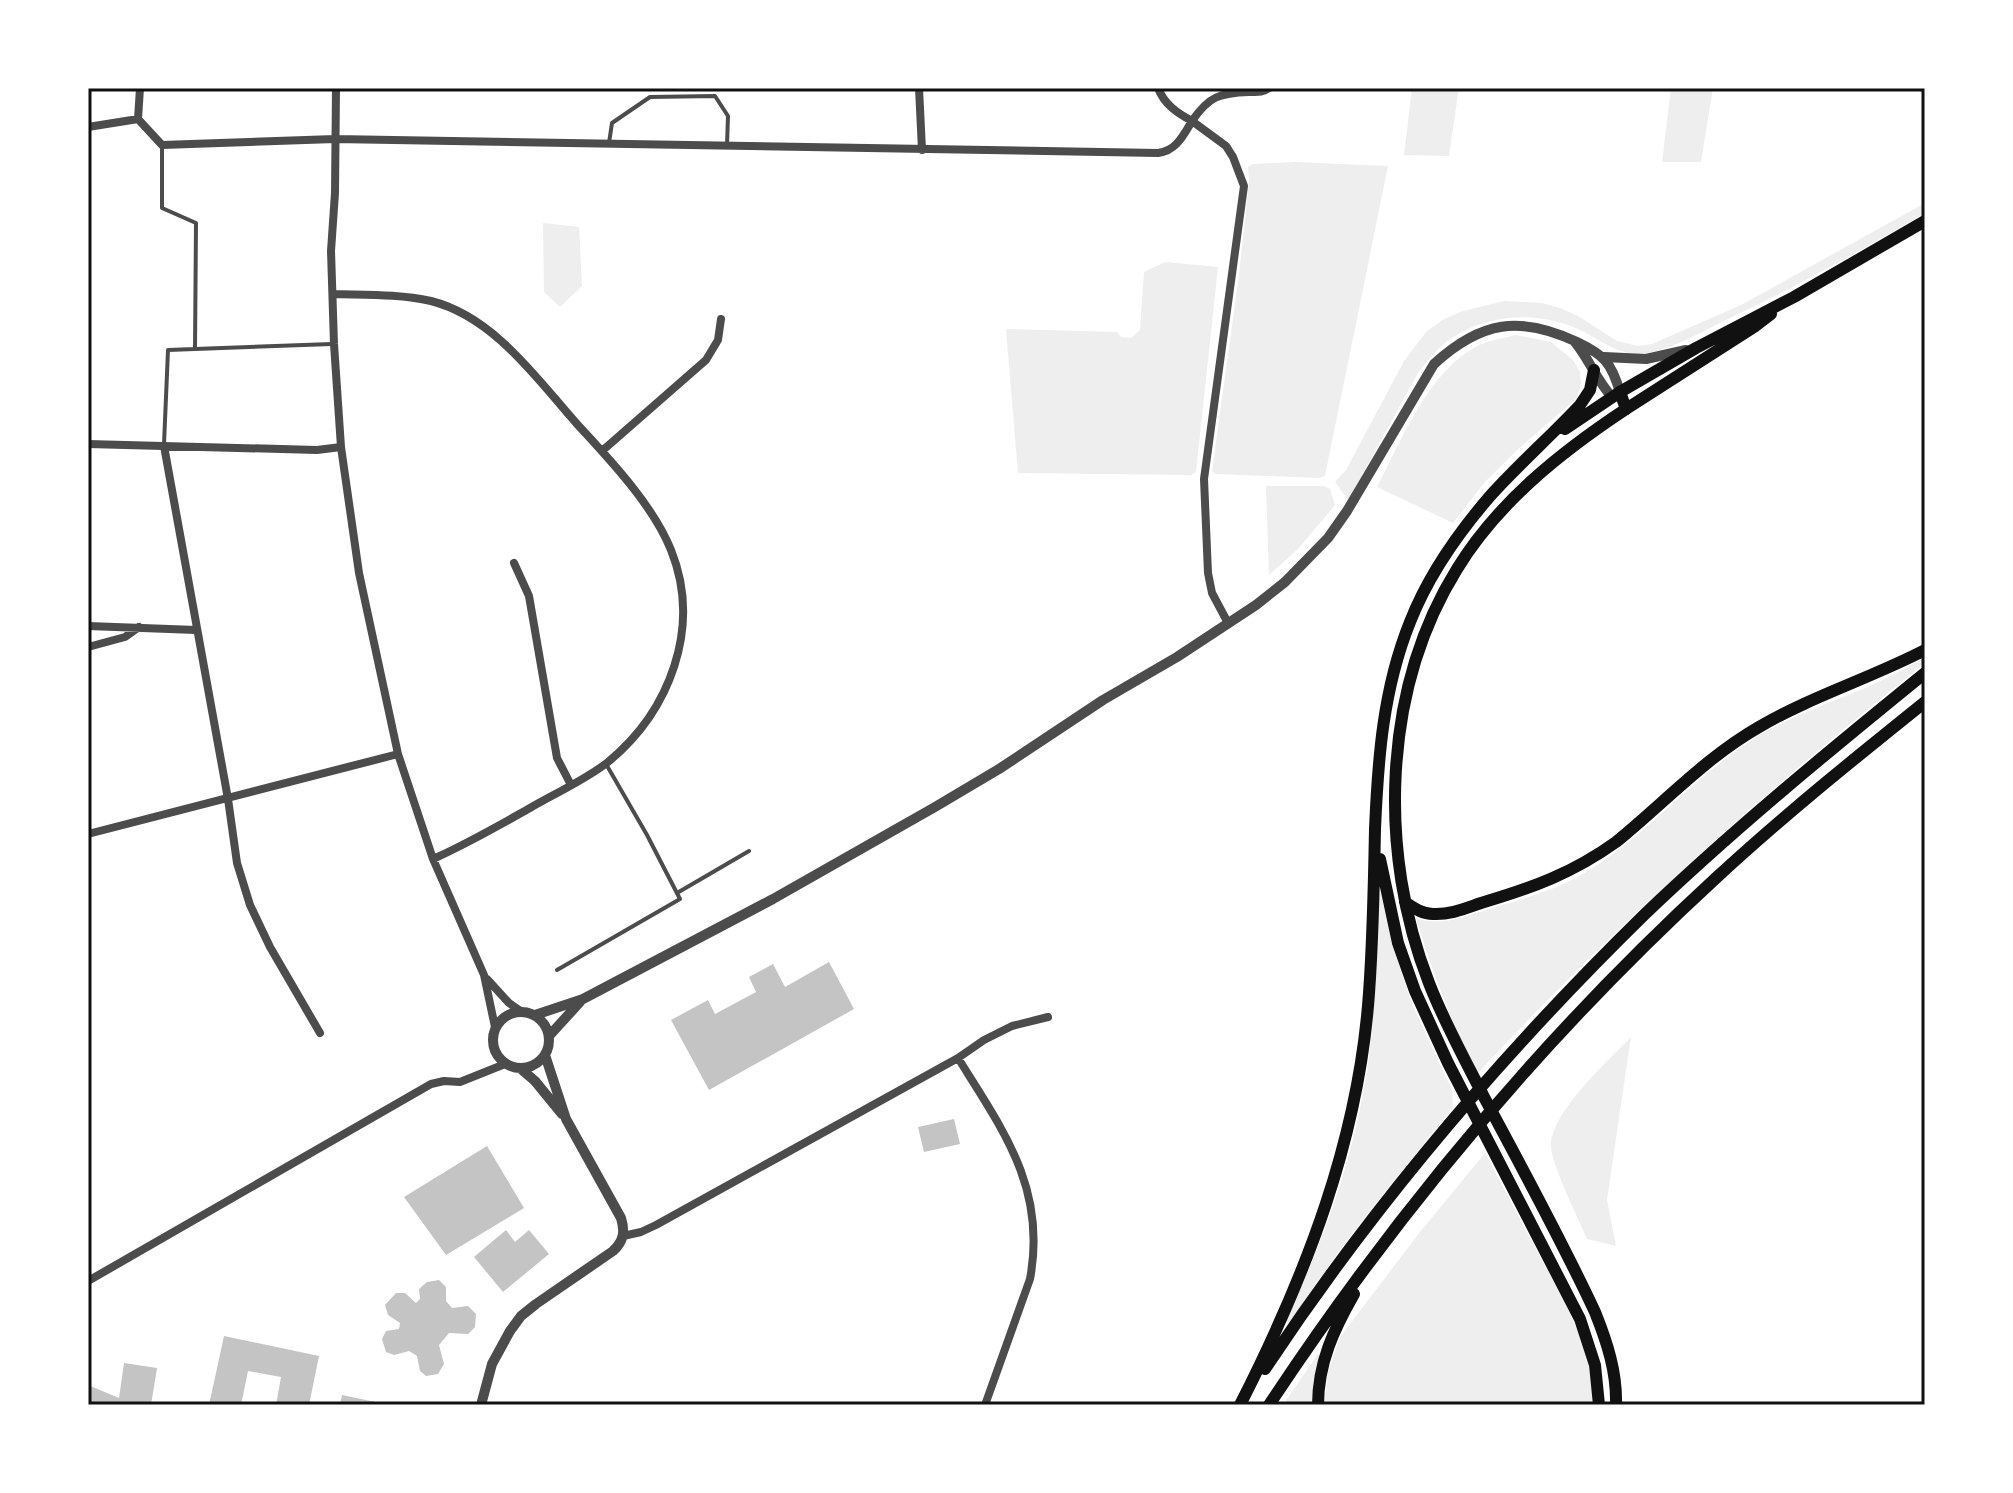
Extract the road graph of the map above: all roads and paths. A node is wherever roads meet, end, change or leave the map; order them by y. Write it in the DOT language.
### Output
graph roads {
  1 [pos="140,88"];
  2 [pos="336,88"];
  3 [pos="919,88"];
  4 [pos="1158,88"];
  5 [pos="1269,88"];
  6 [pos="138,119"];
  7 [pos="1192,121"];
  8 [pos="88,127"];
  9 [pos="335,139"];
  10 [pos="609,143"];
  11 [pos="162,145"];
  12 [pos="727,145"];
  13 [pos="922,150"];
  14 [pos="1925,221"];
  15 [pos="334,294"];
  16 [pos="1794,297"];
  17 [pos="721,319"];
  18 [pos="1574,341"];
  19 [pos="334,344"];
  20 [pos="1696,348"];
  21 [pos="195,349"];
  22 [pos="1604,357"];
  23 [pos="1594,370"];
  24 [pos="1616,394"];
  25 [pos="1626,409"];
  26 [pos="88,444"];
  27 [pos="164,446"];
  28 [pos="341,447"];
  29 [pos="602,451"];
  30 [pos="1519,466"];
  31 [pos="514,563"];
  32 [pos="1228,623"];
  33 [pos="88,626"];
  34 [pos="139,627"];
  35 [pos="196,630"];
  36 [pos="88,647"];
  37 [pos="1925,650"];
  38 [pos="1925,673"];
  39 [pos="1925,702"];
  40 [pos="398,754"];
  41 [pos="606,764"];
  42 [pos="571,785"];
  43 [pos="228,799"];
  44 [pos="1376,828"];
  45 [pos="88,834"];
  46 [pos="749,851"];
  47 [pos="433,859"];
  48 [pos="677,893"];
  49 [pos="1405,902"];
  50 [pos="557,970"];
  51 [pos="484,975"];
  52 [pos="583,999"];
  53 [pos="522,1012"];
  54 [pos="535,1015"];
  55 [pos="1048,1017"];
  56 [pos="495,1027"];
  57 [pos="320,1033"];
  58 [pos="549,1036"];
  59 [pos="545,1055"];
  60 [pos="958,1058"];
  61 [pos="505,1064"];
  62 [pos="521,1069"];
  63 [pos="566,1119"];
  64 [pos="623,1236"];
  65 [pos="1379,1249"];
  66 [pos="88,1281"];
  67 [pos="481,1405"];
  68 [pos="985,1405"];
  69 [pos="1241,1405"];
  70 [pos="1269,1405"];
  71 [pos="1318,1405"];
  72 [pos="1599,1405"];
  73 [pos="1616,1405"];
  1 -- 6 [label="street"];
  2 -- 9 [label="street"];
  3 -- 13 [label="street"];
  4 -- 7 [label="street"];
  5 -- 7 [label="street"];
  6 -- 8 [label="street"];
  6 -- 11 [label="street"];
  7 -- 13 [label="street"];
  7 -- 32 [label="street"];
  9 -- 10 [label="street"];
  9 -- 11 [label="street"];
  9 -- 15 [label="street"];
  10 -- 12 [label="street"];
  10 -- 12 [label="lane"];
  11 -- 21 [label="lane"];
  12 -- 13 [label="street"];
  14 -- 16 [label="main road"];
  15 -- 19 [label="street"];
  15 -- 29 [label="street"];
  16 -- 20 [label="main road"];
  16 -- 25 [label="main road"];
  17 -- 29 [label="street"];
  18 -- 22 [label="street"];
  18 -- 23 [label="street"];
  18 -- 32 [label="street"];
  19 -- 21 [label="lane"];
  19 -- 28 [label="street"];
  20 -- 22 [label="street"];
  20 -- 24 [label="main road"];
  21 -- 27 [label="lane"];
  22 -- 24 [label="street"];
  23 -- 24 [label="street"];
  23 -- 30 [label="main road"];
  24 -- 25 [label="main road"];
  24 -- 30 [label="main road"];
  25 -- 49 [label="main road"];
  26 -- 27 [label="street"];
  27 -- 28 [label="street"];
  27 -- 35 [label="street"];
  28 -- 40 [label="street"];
  29 -- 41 [label="street"];
  30 -- 44 [label="main road"];
  31 -- 42 [label="street"];
  32 -- 52 [label="street"];
  33 -- 34 [label="street"];
  34 -- 35 [label="street"];
  34 -- 36 [label="street"];
  35 -- 43 [label="street"];
  37 -- 49 [label="main road"];
  38 -- 69 [label="main road"];
  39 -- 65 [label="main road"];
  40 -- 43 [label="street"];
  40 -- 47 [label="street"];
  41 -- 42 [label="street"];
  41 -- 48 [label="lane"];
  42 -- 47 [label="street"];
  43 -- 45 [label="street"];
  43 -- 57 [label="street"];
  44 -- 69 [label="main road"];
  44 -- 72 [label="main road"];
  46 -- 48 [label="lane"];
  47 -- 51 [label="street"];
  48 -- 50 [label="lane"];
  49 -- 73 [label="main road"];
  51 -- 53 [label="street"];
  51 -- 56 [label="street"];
  52 -- 54 [label="street"];
  52 -- 58 [label="street"];
  53 -- 54 [label="street"];
  53 -- 56 [label="street"];
  54 -- 58 [label="street"];
  55 -- 60 [label="street"];
  56 -- 61 [label="street"];
  58 -- 59 [label="street"];
  59 -- 62 [label="street"];
  59 -- 63 [label="street"];
  60 -- 64 [label="street"];
  60 -- 68 [label="street"];
  61 -- 62 [label="street"];
  61 -- 66 [label="street"];
  62 -- 63 [label="street"];
  63 -- 64 [label="street"];
  64 -- 67 [label="street"];
  65 -- 70 [label="main road"];
  65 -- 71 [label="main road"];
}
